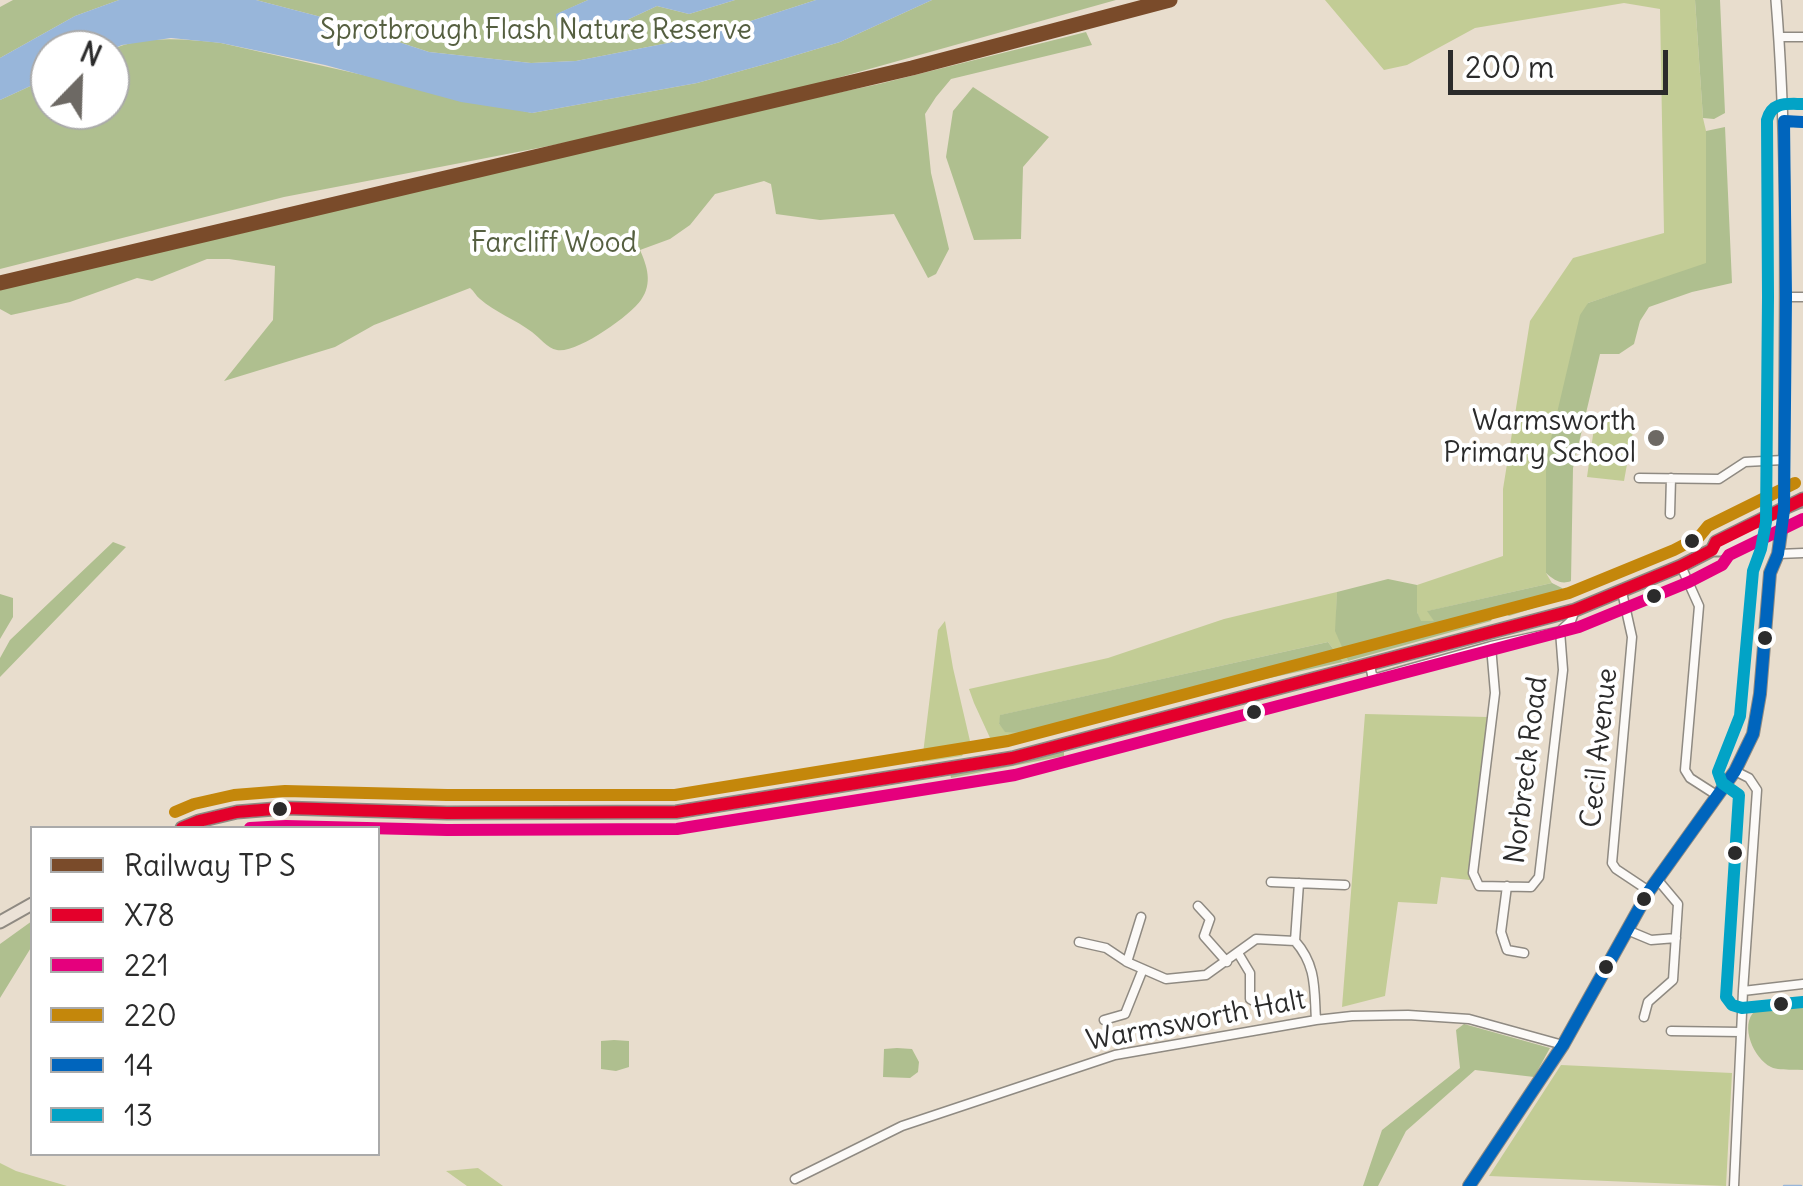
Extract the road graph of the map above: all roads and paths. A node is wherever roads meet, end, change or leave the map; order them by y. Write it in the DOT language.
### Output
graph roads {
  1 [pos="1776,0"];
  2 [pos="1779,36"];
  3 [pos="1803,36"];
  4 [pos="1784,120"];
  5 [pos="1803,122"];
  6 [pos="1786,297"];
  7 [pos="1803,297"];
  8 [pos="1784,460"];
  9 [pos="1639,478"];
  10 [pos="1671,478"];
  11 [pos="1803,500"];
  12 [pos="1784,510"];
  13 [pos="1670,514"];
  14 [pos="1803,514"];
  15 [pos="1783,524"];
  16 [pos="1712,550"];
  17 [pos="1803,553"];
  18 [pos="1778,554"];
  19 [pos="1681,566"];
  20 [pos="1622,592"];
  21 [pos="1575,610"];
  22 [pos="1560,631"];
  23 [pos="1491,646"];
  24 [pos="1370,665"];
  25 [pos="1736,772"];
  26 [pos="1718,796"];
  27 [pos="187,826"];
  28 [pos="1657,880"];
  29 [pos="1271,882"];
  30 [pos="1299,883"];
  31 [pos="1345,885"];
  32 [pos="1507,886"];
  33 [pos="1649,892"];
  34 [pos="30,905"];
  35 [pos="1198,906"];
  36 [pos="1141,917"];
  37 [pos="0,922"];
  38 [pos="1627,930"];
  39 [pos="1676,938"];
  40 [pos="1295,941"];
  41 [pos="1079,942"];
  42 [pos="1524,952"];
  43 [pos="1238,953"];
  44 [pos="1127,962"];
  45 [pos="1227,962"];
  46 [pos="1143,969"];
  47 [pos="1803,984"];
  48 [pos="1743,991"];
  49 [pos="1249,1001"];
  50 [pos="1644,1017"];
  51 [pos="1104,1020"];
  52 [pos="1316,1020"];
  53 [pos="1672,1032"];
  54 [pos="1742,1032"];
  55 [pos="1563,1044"];
  56 [pos="795,1179"];
  57 [pos="1469,1186"];
  58 [pos="1734,1186"];
  1 -- 2 [label="street"];
  2 -- 3 [label="street"];
  2 -- 4 [label="street"];
  4 -- 5 [label="street"];
  4 -- 6 [label="street"];
  6 -- 7 [label="street"];
  6 -- 8 [label="street"];
  8 -- 10 [label="street"];
  8 -- 12 [label="street"];
  9 -- 10 [label="street"];
  10 -- 13 [label="street"];
  11 -- 12 [label="main road"];
  12 -- 15 [label="main road"];
  12 -- 16 [label="main road"];
  14 -- 15 [label="main road"];
  15 -- 16 [label="main road"];
  15 -- 18 [label="main road"];
  16 -- 19 [label="main road"];
  17 -- 18 [label="street"];
  18 -- 25 [label="main road"];
  19 -- 20 [label="main road"];
  19 -- 26 [label="street"];
  20 -- 21 [label="main road"];
  20 -- 33 [label="street, Cecil Avenue"];
  21 -- 22 [label="street"];
  21 -- 24 [label="main road"];
  22 -- 23 [label="street"];
  22 -- 32 [label="street, Norbreck Road"];
  23 -- 24 [label="street"];
  23 -- 32 [label="street"];
  24 -- 27 [label="main road"];
  25 -- 26 [label="main road"];
  25 -- 48 [label="street"];
  26 -- 28 [label="main road"];
  28 -- 33 [label="main road"];
  28 -- 39 [label="street"];
  29 -- 30 [label="street"];
  30 -- 31 [label="street"];
  30 -- 40 [label="street"];
  32 -- 42 [label="street"];
  33 -- 38 [label="main road"];
  34 -- 37 [label="main road"];
  35 -- 45 [label="street"];
  36 -- 44 [label="street"];
  38 -- 39 [label="street"];
  38 -- 55 [label="main road"];
  39 -- 50 [label="street"];
  40 -- 43 [label="street"];
  40 -- 52 [label="street"];
  41 -- 44 [label="street"];
  43 -- 45 [label="street"];
  43 -- 49 [label="street"];
  44 -- 46 [label="street"];
  45 -- 46 [label="street"];
  46 -- 51 [label="street"];
  47 -- 48 [label="street"];
  48 -- 54 [label="street"];
  52 -- 55 [label="street, Warmsworth Halt"];
  52 -- 56 [label="street, Warmsworth Halt"];
  53 -- 54 [label="street"];
  54 -- 58 [label="street"];
  55 -- 57 [label="main road"];
}
